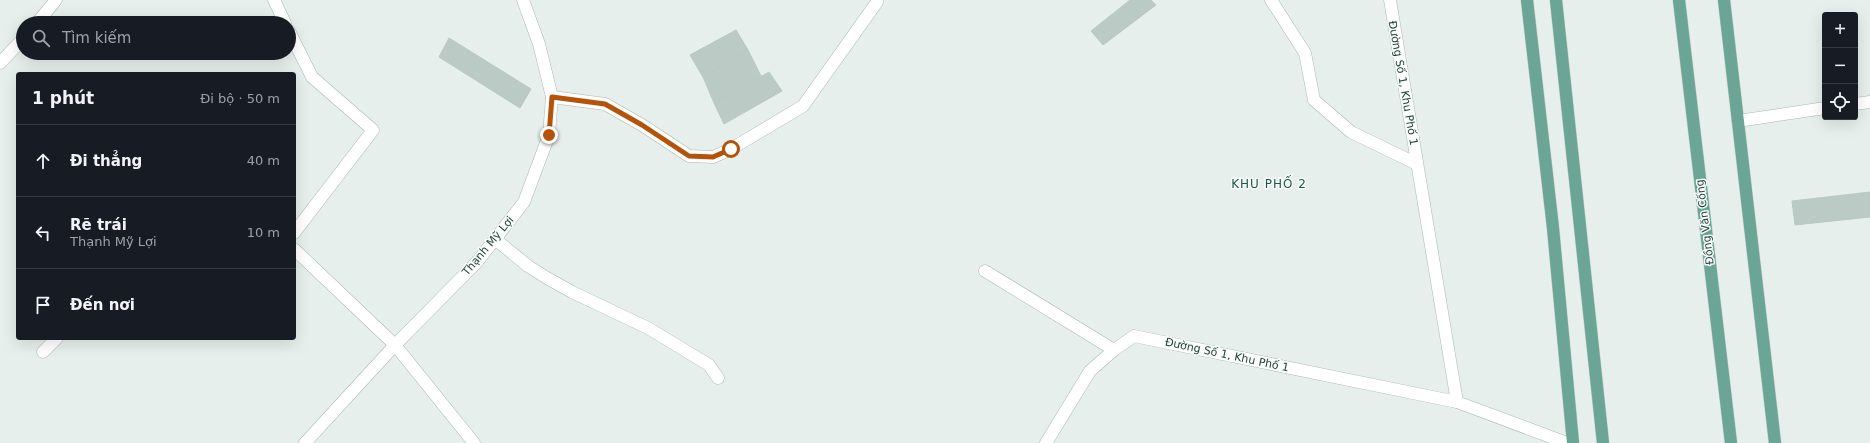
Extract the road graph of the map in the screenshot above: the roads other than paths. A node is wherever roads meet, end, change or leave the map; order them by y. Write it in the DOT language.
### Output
graph roads {
  1 [pos="56,0"];
  2 [pos="274,0"];
  3 [pos="523,0"];
  4 [pos="1271,0"];
  5 [pos="1390,0"];
  6 [pos="1527,0"];
  7 [pos="1556,0"];
  8 [pos="1679,0"];
  9 [pos="1724,0"];
  10 [pos="876,2"];
  11 [pos="43,16"];
  12 [pos="282,16"];
  13 [pos="296,45"];
  14 [pos="16,47"];
  15 [pos="0,63"];
  16 [pos="552,97"];
  17 [pos="1870,102"];
  18 [pos="1858,104"];
  19 [pos="1822,108"];
  20 [pos="1738,121"];
  21 [pos="1417,164"];
  22 [pos="296,230"];
  23 [pos="496,239"];
  24 [pos="296,252"];
  25 [pos="985,271"];
  26 [pos="55,340"];
  27 [pos="395,345"];
  28 [pos="1114,350"];
  29 [pos="44,352"];
  30 [pos="718,378"];
  31 [pos="1457,402"];
  32 [pos="305,443"];
  33 [pos="474,443"];
  34 [pos="1046,443"];
  35 [pos="1567,443"];
  36 [pos="1573,443"];
  37 [pos="1603,443"];
  38 [pos="1731,443"];
  39 [pos="1775,443"];
  1 -- 11 [label="street"];
  2 -- 12 [label="street"];
  3 -- 16 [label="street, Thạnh Mỹ Lợi"];
  4 -- 21 [label="street"];
  5 -- 21 [label="street, Đường Số 1, Khu Phố 1"];
  6 -- 36 [label="main road"];
  7 -- 37 [label="main road"];
  8 -- 38 [label="main road, Đồng Văn Cống"];
  9 -- 20 [label="main road"];
  10 -- 16 [label="street"];
  13 -- 22 [label="street"];
  14 -- 15 [label="street"];
  16 -- 23 [label="street, Thạnh Mỹ Lợi"];
  17 -- 18 [label="street"];
  19 -- 20 [label="street"];
  20 -- 39 [label="main road"];
  21 -- 31 [label="street, Đường Số 1, Khu Phố 1"];
  23 -- 27 [label="street, Thạnh Mỹ Lợi"];
  23 -- 30 [label="street"];
  24 -- 27 [label="street"];
  25 -- 28 [label="street"];
  26 -- 29 [label="street"];
  27 -- 32 [label="street, Thạnh Mỹ Lợi"];
  27 -- 33 [label="street"];
  28 -- 31 [label="street, Đường Số 1, Khu Phố 1"];
  28 -- 34 [label="street, Đường Số 1, Khu Phố 1"];
  31 -- 35 [label="street, Đường Số 1, Khu Phố 1"];
}
